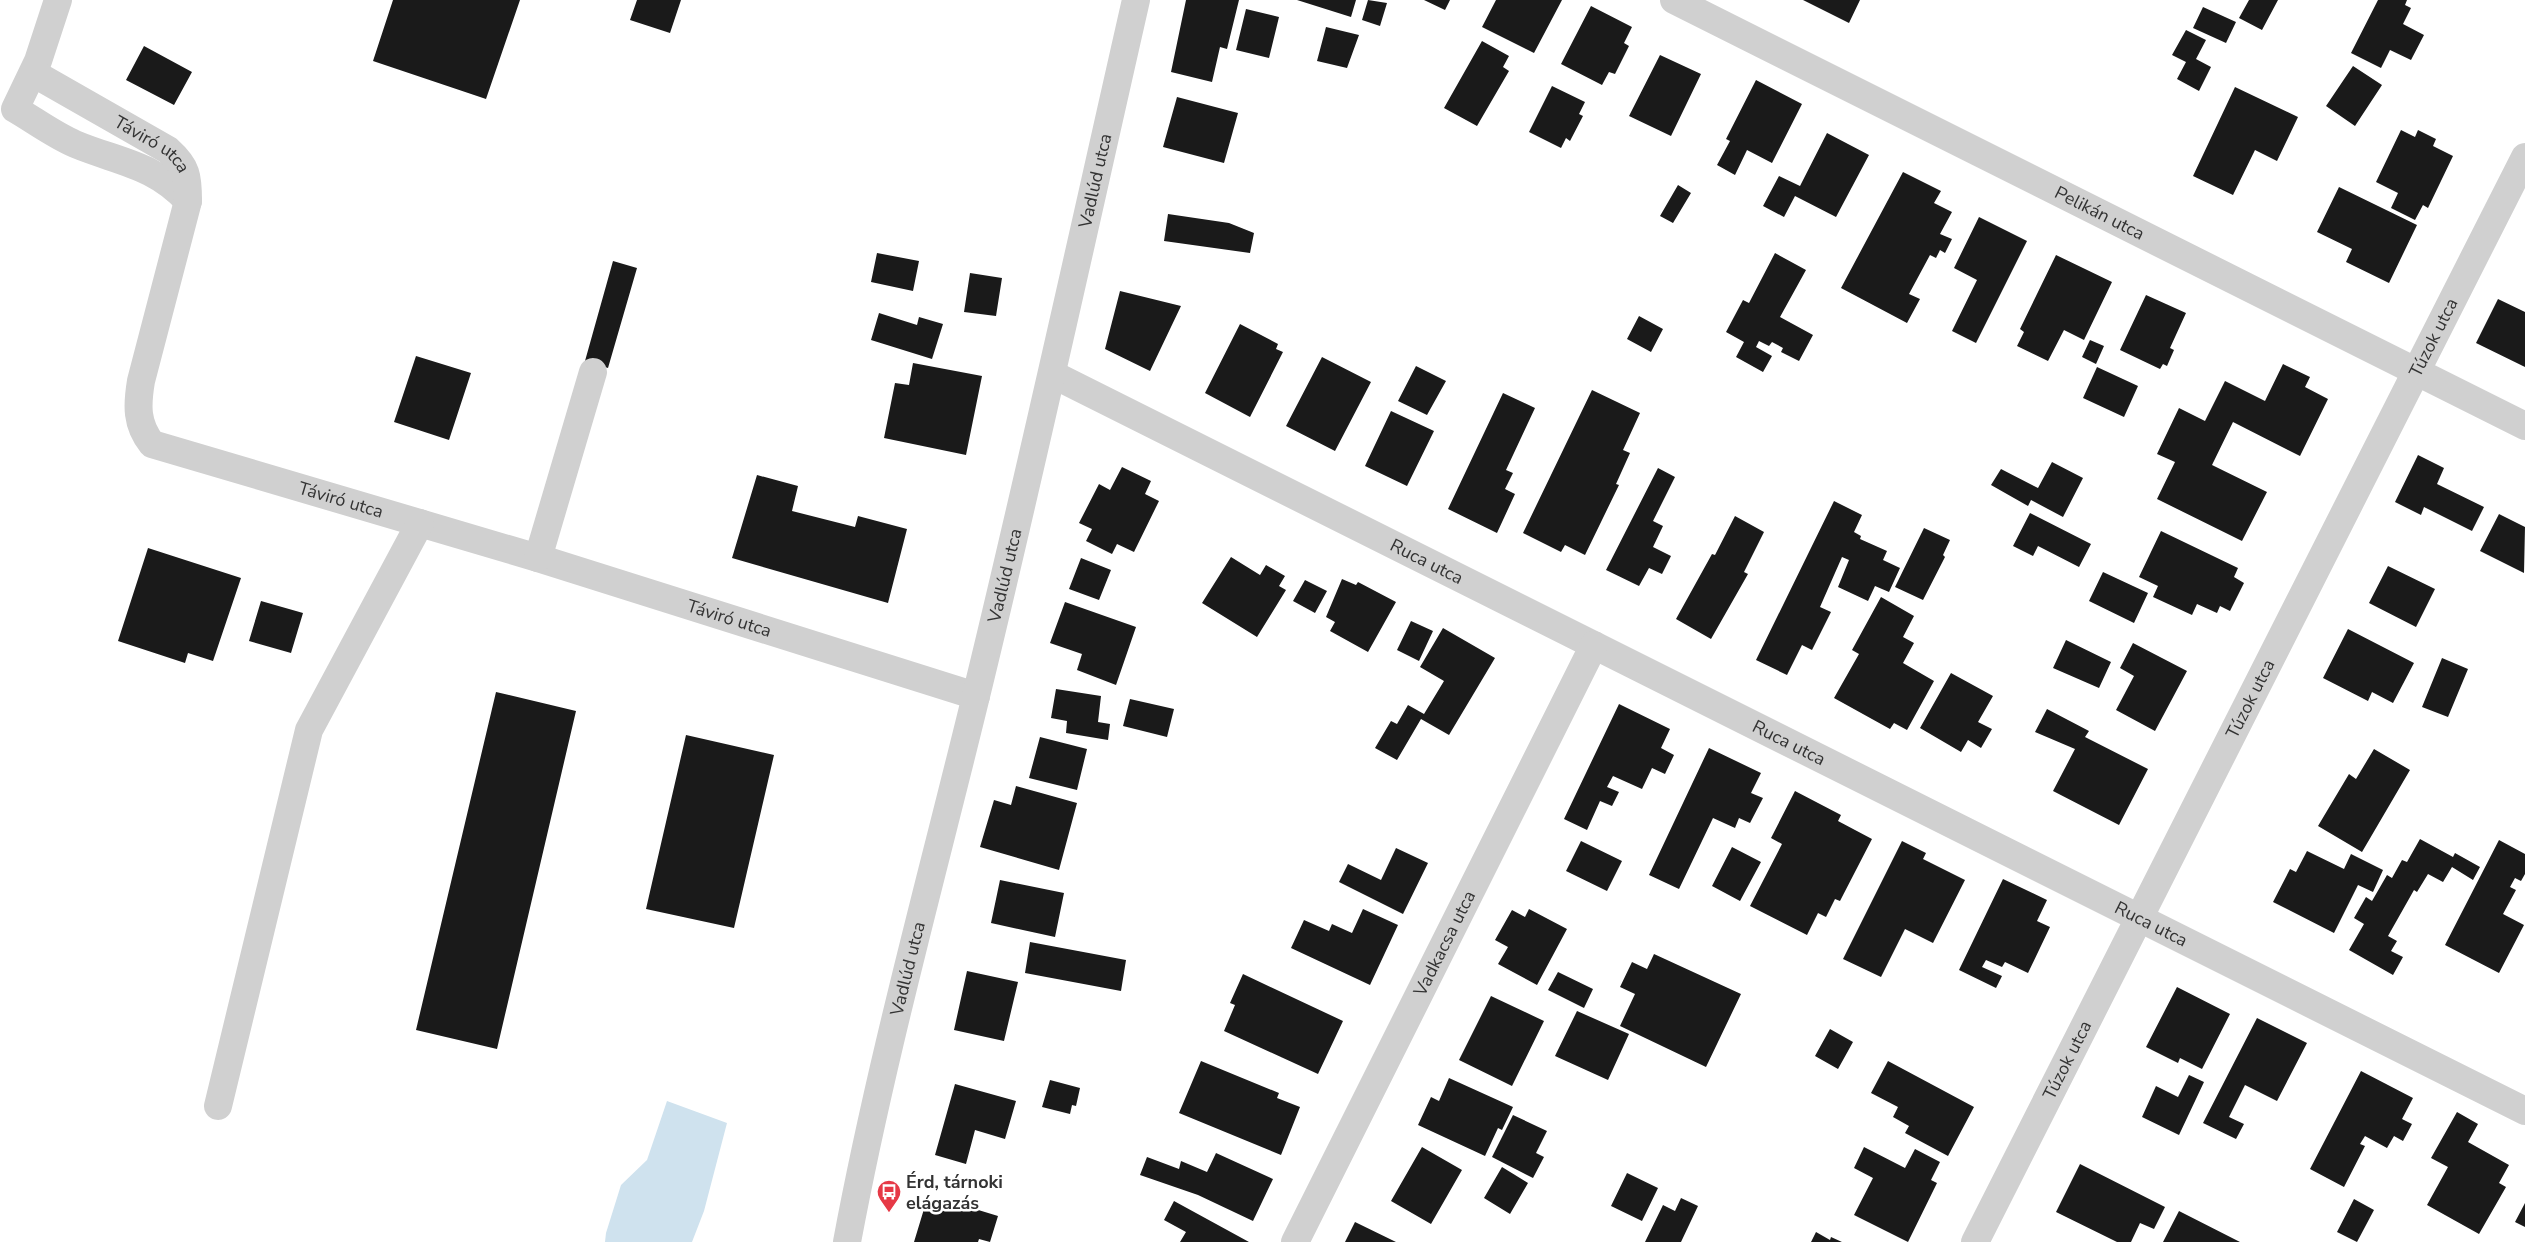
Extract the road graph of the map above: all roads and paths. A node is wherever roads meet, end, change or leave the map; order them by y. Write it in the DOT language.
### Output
graph roads {
  1 [pos="58,0"];
  2 [pos="1136,0"];
  3 [pos="1674,0"];
  4 [pos="32,73"];
  5 [pos="2525,157"];
  6 [pos="188,201"];
  7 [pos="2415,370"];
  8 [pos="593,372"];
  9 [pos="1052,374"];
  10 [pos="2525,426"];
  11 [pos="420,524"];
  12 [pos="538,558"];
  13 [pos="1594,646"];
  14 [pos="976,696"];
  15 [pos="2138,918"];
  16 [pos="218,1106"];
  17 [pos="2525,1111"];
  18 [pos="864,1149"];
  19 [pos="832,1242"];
  20 [pos="846,1242"];
  21 [pos="1295,1242"];
  22 [pos="1975,1242"];
  1 -- 4 [label="street"];
  2 -- 9 [label="street, Vadlúd utca"];
  3 -- 7 [label="street, Pelikán utca"];
  4 -- 6 [label="street, Táviró utca"];
  4 -- 6 [label="street"];
  5 -- 7 [label="street, Túzok utca"];
  6 -- 11 [label="street, Táviró utca"];
  7 -- 10 [label="street, Pelikán utca"];
  7 -- 15 [label="street, Túzok utca"];
  8 -- 12 [label="street"];
  9 -- 13 [label="street, Ruca utca"];
  9 -- 14 [label="street, Vadlúd utca"];
  11 -- 12 [label="street, Táviró utca"];
  11 -- 16 [label="street"];
  12 -- 14 [label="street, Táviró utca"];
  13 -- 15 [label="street, Ruca utca"];
  13 -- 21 [label="street, Vadkacsa utca"];
  14 -- 18 [label="street, Vadlúd utca"];
  15 -- 17 [label="street, Ruca utca"];
  15 -- 22 [label="street, Túzok utca"];
  18 -- 19 [label="street, Vadlúd utca"];
  18 -- 20 [label="street, Vadlúd utca"];
}
